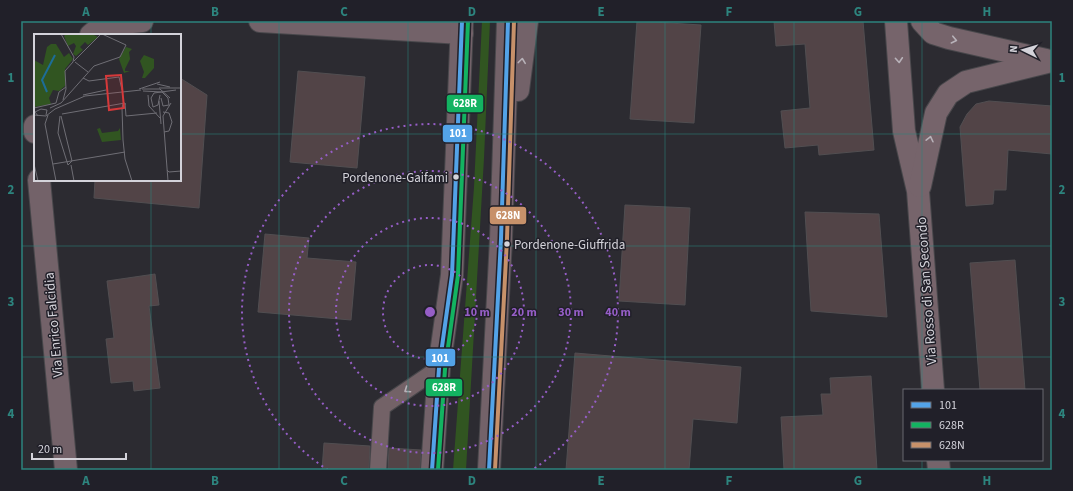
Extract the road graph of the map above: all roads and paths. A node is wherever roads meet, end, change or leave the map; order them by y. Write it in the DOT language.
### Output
graph roads {
  1 [pos="142,21"];
  2 [pos="260,21"];
  3 [pos="508,21"];
  4 [pos="527,21"];
  5 [pos="896,21"];
  6 [pos="922,21"];
  7 [pos="462,27"];
  8 [pos="92,34"];
  9 [pos="1052,61"];
  10 [pos="40,181"];
  11 [pos="918,191"];
  12 [pos="500,239"];
  13 [pos="439,368"];
  14 [pos="933,389"];
  15 [pos="66,470"];
  16 [pos="378,470"];
  17 [pos="432,470"];
  18 [pos="489,470"];
  1 -- 8 [label="main road"];
  2 -- 7 [label="main road"];
  3 -- 12 [label="main road"];
  12 -- 4 [label="main road, one-way"];
  5 -- 11 [label="main road, one-way"];
  6 -- 9 [label="main road, one-way"];
  7 -- 13 [label="main road"];
  11 -- 9 [label="main road, one-way"];
  10 -- 15 [label="main road, Via Enrico Falcidia"];
  11 -- 14 [label="main road, Via Rosso di San Secondo"];
  12 -- 18 [label="main road"];
  13 -- 16 [label="lane, one-way"];
  13 -- 17 [label="main road"];
}
